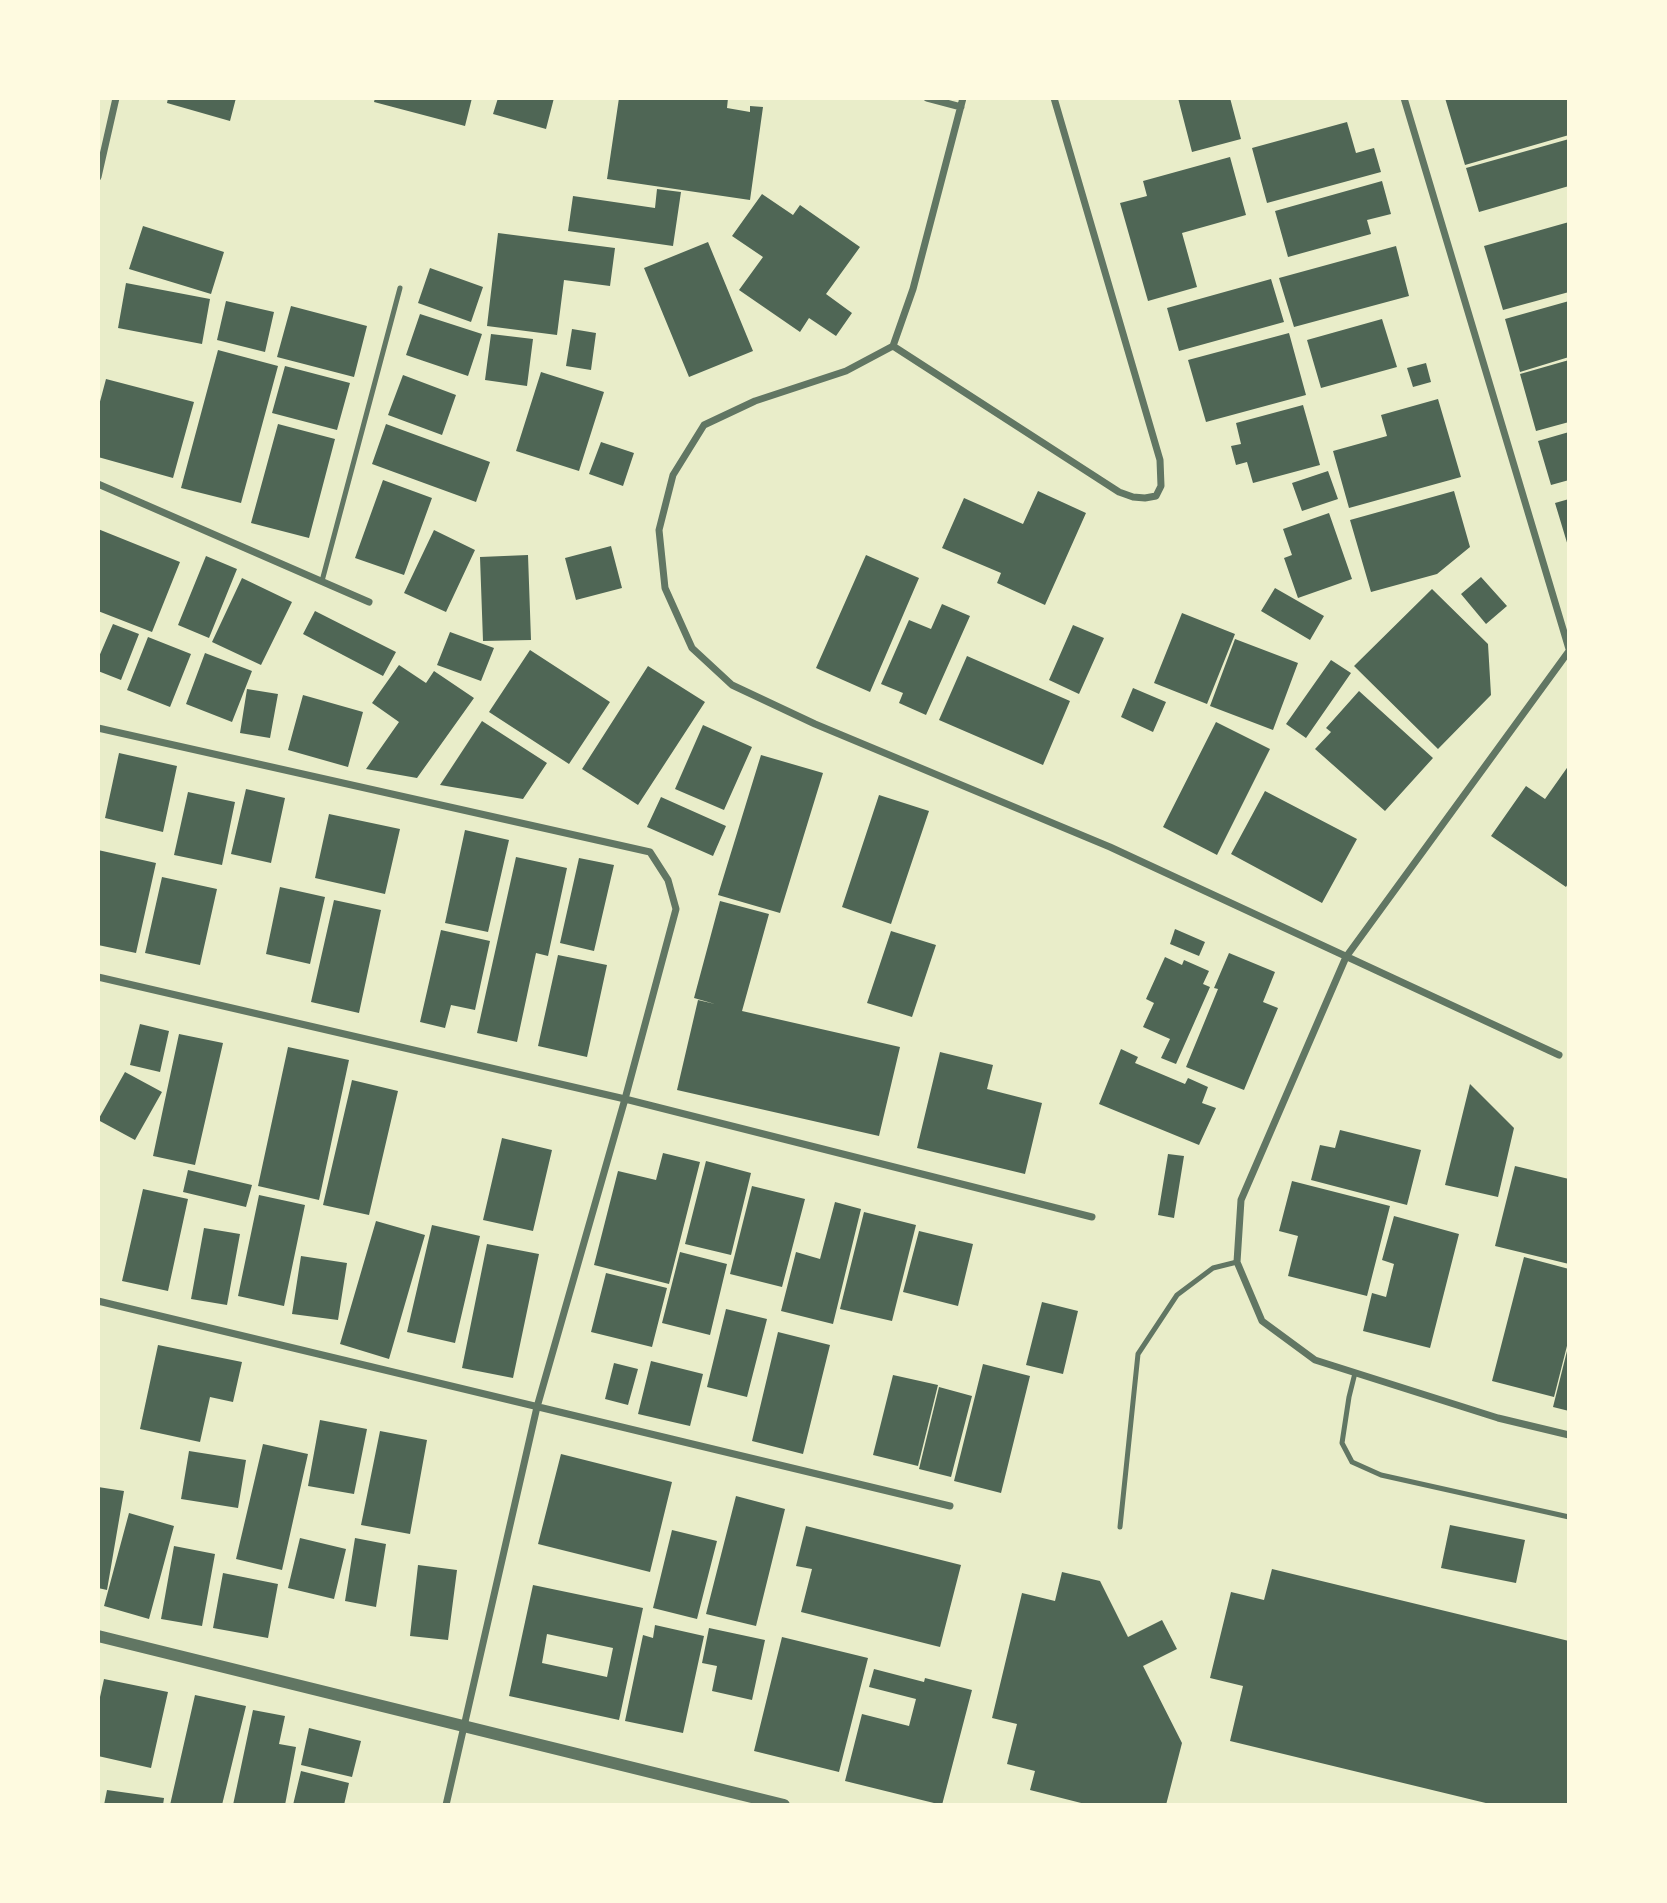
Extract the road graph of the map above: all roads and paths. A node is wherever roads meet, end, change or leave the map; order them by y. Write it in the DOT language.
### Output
graph roads {
  1 [pos="116,98"];
  2 [pos="927,98"];
  3 [pos="963,98"];
  4 [pos="1054,98"];
  5 [pos="1404,98"];
  6 [pos="961,107"];
  7 [pos="98,177"];
  8 [pos="400,288"];
  9 [pos="893,345"];
  10 [pos="98,484"];
  11 [pos="322,581"];
  12 [pos="369,602"];
  13 [pos="1569,650"];
  14 [pos="98,728"];
  15 [pos="1346,957"];
  16 [pos="98,977"];
  17 [pos="1559,1055"];
  18 [pos="625,1099"];
  19 [pos="1092,1217"];
  20 [pos="1237,1262"];
  21 [pos="98,1301"];
  22 [pos="1355,1373"];
  23 [pos="537,1407"];
  24 [pos="1569,1435"];
  25 [pos="950,1506"];
  26 [pos="1569,1517"];
  27 [pos="1120,1527"];
  28 [pos="98,1636"];
  29 [pos="465,1727"];
  30 [pos="446,1805"];
  31 [pos="784,1805"];
  1 -- 7 [label="street"];
  2 -- 6 [label="street"];
  3 -- 6 [label="street"];
  4 -- 9 [label="street"];
  5 -- 13 [label="street"];
  6 -- 9 [label="street"];
  8 -- 11 [label="lane"];
  9 -- 15 [label="street"];
  10 -- 11 [label="street"];
  11 -- 12 [label="street"];
  13 -- 15 [label="street"];
  14 -- 18 [label="street"];
  15 -- 17 [label="street"];
  15 -- 20 [label="street"];
  16 -- 18 [label="street"];
  18 -- 19 [label="street"];
  18 -- 23 [label="street"];
  20 -- 22 [label="street"];
  20 -- 27 [label="lane"];
  21 -- 23 [label="street"];
  22 -- 24 [label="street"];
  22 -- 26 [label="lane"];
  23 -- 25 [label="street"];
  23 -- 29 [label="street"];
  28 -- 29 [label="street"];
  29 -- 30 [label="street"];
  29 -- 31 [label="street"];
}
